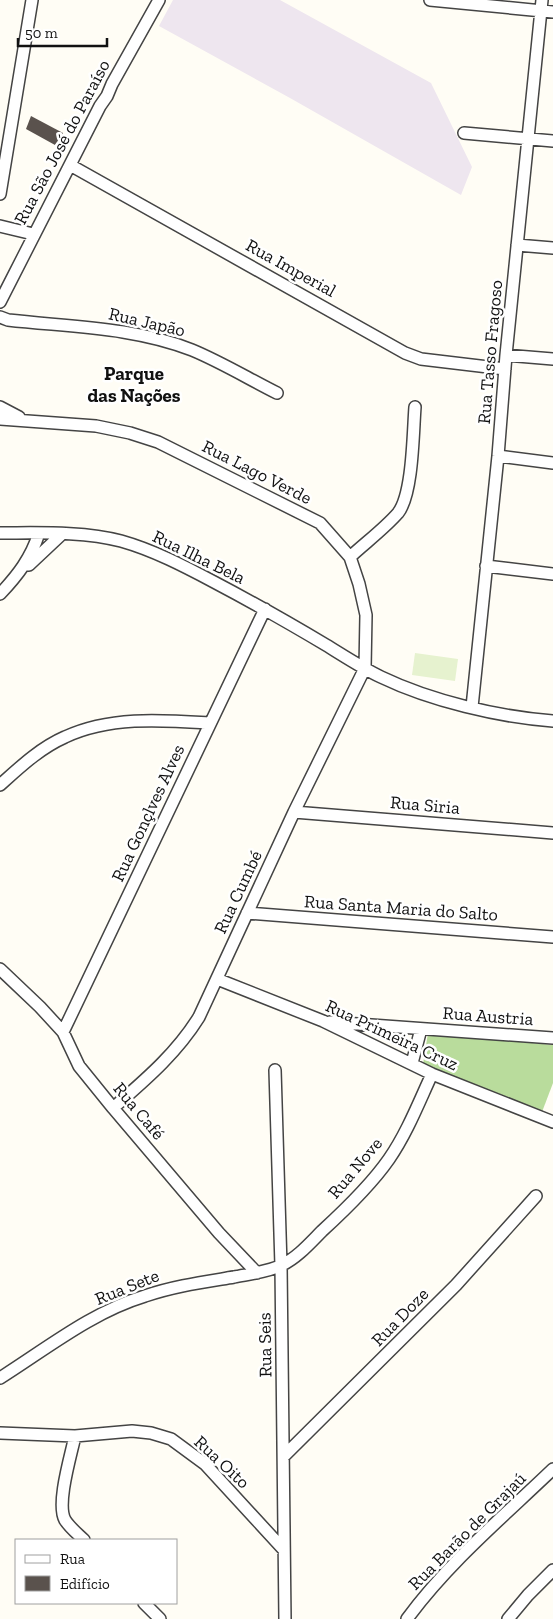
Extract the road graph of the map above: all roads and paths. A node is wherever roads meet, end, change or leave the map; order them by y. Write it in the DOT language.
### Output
graph roads {
  1 [pos="32,0"];
  2 [pos="159,0"];
  3 [pos="430,0"];
  4 [pos="541,5"];
  5 [pos="553,12"];
  6 [pos="464,133"];
  7 [pos="528,138"];
  8 [pos="553,140"];
  9 [pos="70,165"];
  10 [pos="0,194"];
  11 [pos="0,226"];
  12 [pos="33,234"];
  13 [pos="517,245"];
  14 [pos="553,248"];
  15 [pos="0,302"];
  16 [pos="0,317"];
  17 [pos="506,355"];
  18 [pos="553,360"];
  19 [pos="505,370"];
  20 [pos="277,393"];
  21 [pos="0,407"];
  22 [pos="414,407"];
  23 [pos="0,419"];
  24 [pos="25,419"];
  25 [pos="498,456"];
  26 [pos="553,464"];
  27 [pos="0,533"];
  28 [pos="39,533"];
  29 [pos="62,534"];
  30 [pos="350,558"];
  31 [pos="486,566"];
  32 [pos="553,574"];
  33 [pos="18,575"];
  34 [pos="0,594"];
  35 [pos="265,609"];
  36 [pos="365,668"];
  37 [pos="472,707"];
  38 [pos="553,721"];
  39 [pos="210,723"];
  40 [pos="0,785"];
  41 [pos="294,812"];
  42 [pos="553,833"];
  43 [pos="247,913"];
  44 [pos="553,937"];
  45 [pos="0,969"];
  46 [pos="217,979"];
  47 [pos="323,1021"];
  48 [pos="421,1029"];
  49 [pos="63,1032"];
  50 [pos="553,1038"];
  51 [pos="412,1063"];
  52 [pos="275,1070"];
  53 [pos="432,1074"];
  54 [pos="113,1108"];
  55 [pos="553,1122"];
  56 [pos="536,1196"];
  57 [pos="281,1266"];
  58 [pos="257,1273"];
  59 [pos="0,1378"];
  60 [pos="0,1433"];
  61 [pos="75,1436"];
  62 [pos="284,1456"];
  63 [pos="553,1469"];
  64 [pos="83,1539"];
  65 [pos="284,1550"];
  66 [pos="553,1570"];
  67 [pos="145,1604"];
  68 [pos="160,1619"];
  69 [pos="285,1619"];
  70 [pos="407,1619"];
  71 [pos="508,1619"];
  1 -- 10 [label="street"];
  2 -- 9 [label="street, Rua São José do Paraíso"];
  3 -- 4 [label="street"];
  4 -- 5 [label="street"];
  4 -- 7 [label="street, Rua Tasso Fragoso"];
  6 -- 7 [label="street"];
  7 -- 8 [label="street"];
  7 -- 13 [label="street, Rua Tasso Fragoso"];
  9 -- 12 [label="street, Rua São José do Paraíso"];
  9 -- 19 [label="street, Rua Imperial"];
  11 -- 12 [label="street"];
  12 -- 15 [label="street, Rua São José do Paraíso"];
  13 -- 14 [label="street"];
  13 -- 17 [label="street, Rua Tasso Fragoso"];
  16 -- 20 [label="street, Rua Japão"];
  17 -- 18 [label="street"];
  17 -- 19 [label="street, Rua Tasso Fragoso"];
  19 -- 25 [label="street, Rua Tasso Fragoso"];
  21 -- 24 [label="street"];
  22 -- 30 [label="street"];
  23 -- 24 [label="street"];
  24 -- 30 [label="street, Rua Lago Verde"];
  25 -- 26 [label="street"];
  25 -- 31 [label="street, Rua Tasso Fragoso"];
  27 -- 28 [label="street, Rua Ilha Bela"];
  28 -- 29 [label="street, Rua Ilha Bela"];
  28 -- 33 [label="street"];
  29 -- 33 [label="street"];
  29 -- 35 [label="street, Rua Ilha Bela"];
  30 -- 36 [label="street, Rua Lago Verde"];
  31 -- 32 [label="street"];
  31 -- 37 [label="street, Rua Tasso Fragoso"];
  33 -- 34 [label="street"];
  35 -- 36 [label="street, Rua Ilha Bela"];
  35 -- 39 [label="street, Rua Gonçlves Alves"];
  36 -- 37 [label="street, Rua Ilha Bela"];
  36 -- 41 [label="street, Rua Cumbé"];
  37 -- 38 [label="street, Rua Ilha Bela"];
  39 -- 40 [label="street"];
  39 -- 49 [label="street, Rua Gonçlves Alves"];
  41 -- 42 [label="street, Rua Siria"];
  41 -- 43 [label="street, Rua Cumbé"];
  43 -- 44 [label="street, Rua Santa Maria do Salto"];
  43 -- 46 [label="street, Rua Cumbé"];
  45 -- 49 [label="street, Rua Café"];
  46 -- 47 [label="street, Rua Primeira Cruz"];
  46 -- 54 [label="street, Rua Cumbé"];
  47 -- 48 [label="street, Rua Austria"];
  47 -- 51 [label="street, Rua Primeira Cruz"];
  48 -- 50 [label="street, Rua Austria"];
  48 -- 51 [label="street, Rua Austria"];
  49 -- 54 [label="street, Rua Café"];
  51 -- 53 [label="street, Rua Primeira Cruz"];
  52 -- 57 [label="street, Rua Seis"];
  53 -- 55 [label="street, Rua Primeira Cruz"];
  53 -- 57 [label="street, Rua Nove"];
  54 -- 58 [label="street, Rua Café"];
  56 -- 62 [label="street, Rua Doze"];
  57 -- 58 [label="street, Rua Sete"];
  57 -- 62 [label="street, Rua Seis"];
  58 -- 59 [label="street, Rua Sete"];
  60 -- 61 [label="street, Rua Oito"];
  61 -- 64 [label="street"];
  61 -- 65 [label="street, Rua Oito"];
  62 -- 65 [label="street, Rua Seis"];
  63 -- 70 [label="street, Rua Barão de Grajaú"];
  65 -- 69 [label="street, Rua Seis"];
  66 -- 71 [label="street"];
  67 -- 68 [label="street"];
}
